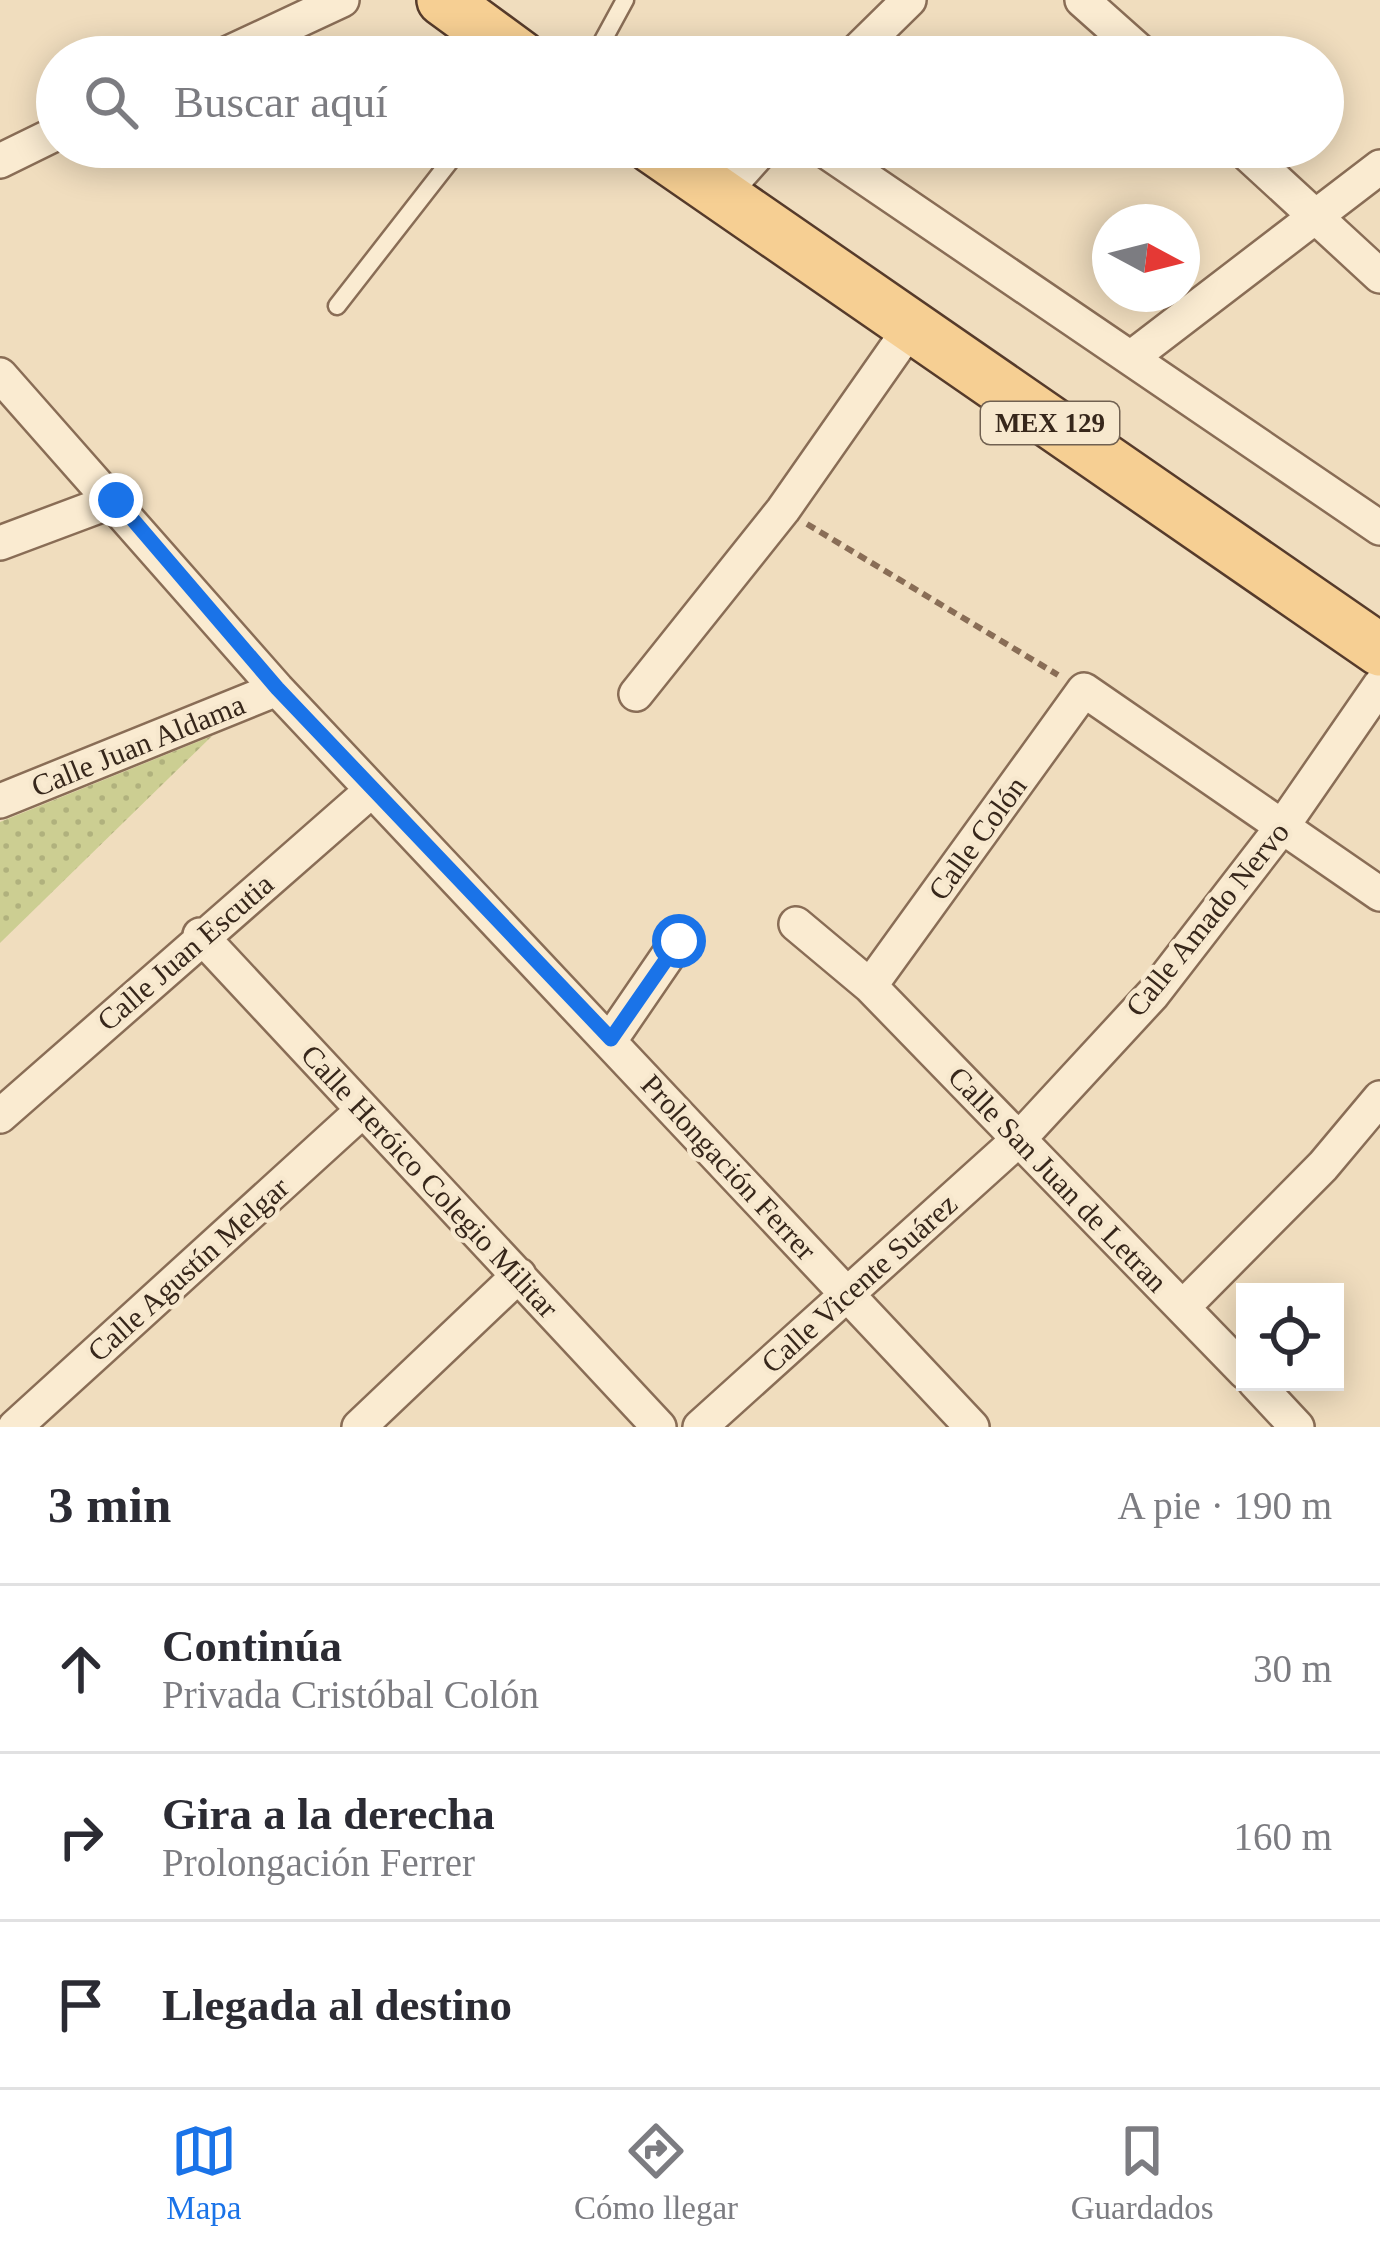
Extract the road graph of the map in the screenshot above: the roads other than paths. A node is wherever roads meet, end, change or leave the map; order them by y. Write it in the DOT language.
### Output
graph roads {
  1 [pos="342,0"];
  2 [pos="625,0"];
  3 [pos="909,0"];
  4 [pos="1082,0"];
  5 [pos="451,2"];
  6 [pos="265,36"];
  7 [pos="494,36"];
  8 [pos="606,36"];
  9 [pos="872,36"];
  10 [pos="1122,36"];
  11 [pos="36,143"];
  12 [pos="0,161"];
  13 [pos="1380,167"];
  14 [pos="445,168"];
  15 [pos="683,168"];
  16 [pos="745,168"];
  17 [pos="851,168"];
  18 [pos="1262,168"];
  19 [pos="722,194"];
  20 [pos="1314,217"];
  21 [pos="1380,276"];
  22 [pos="337,306"];
  23 [pos="910,327"];
  24 [pos="1132,357"];
  25 [pos="0,375"];
  26 [pos="116,500"];
  27 [pos="1380,528"];
  28 [pos="0,543"];
  29 [pos="1380,650"];
  30 [pos="1380,685"];
  31 [pos="277,688"];
  32 [pos="636,694"];
  33 [pos="372,790"];
  34 [pos="0,801"];
  35 [pos="1282,827"];
  36 [pos="1380,895"];
  37 [pos="796,924"];
  38 [pos="200,935"];
  39 [pos="679,941"];
  40 [pos="870,986"];
  41 [pos="611,1039"];
  42 [pos="1380,1098"];
  43 [pos="362,1111"];
  44 [pos="0,1116"];
  45 [pos="1018,1140"];
  46 [pos="519,1275"];
  47 [pos="848,1293"];
  48 [pos="1183,1307"];
  49 [pos="1236,1363"];
  50 [pos="1263,1391"];
  51 [pos="15,1427"];
  52 [pos="359,1427"];
  53 [pos="659,1427"];
  54 [pos="700,1427"];
  55 [pos="972,1427"];
  56 [pos="1297,1427"];
  1 -- 6 [label="street"];
  2 -- 8 [label="lane"];
  3 -- 9 [label="street"];
  4 -- 10 [label="street"];
  5 -- 7 [label="main road"];
  11 -- 12 [label="street"];
  13 -- 20 [label="street"];
  14 -- 22 [label="lane"];
  15 -- 19 [label="main road, MEX 129"];
  16 -- 19 [label="street"];
  17 -- 24 [label="street"];
  18 -- 20 [label="street"];
  19 -- 23 [label="main road, MEX 129"];
  20 -- 21 [label="street"];
  20 -- 24 [label="street"];
  23 -- 29 [label="main road, MEX 129"];
  23 -- 32 [label="street"];
  24 -- 27 [label="street"];
  25 -- 26 [label="street, Prolongación Ferrer"];
  26 -- 28 [label="street"];
  26 -- 31 [label="street, Prolongación Ferrer"];
  30 -- 35 [label="street, Calle Amado Nervo"];
  31 -- 33 [label="street, Prolongación Ferrer"];
  31 -- 34 [label="street, Calle Juan Aldama"];
  33 -- 38 [label="street, Calle Juan Escutia"];
  33 -- 41 [label="street, Prolongación Ferrer"];
  35 -- 36 [label="street"];
  35 -- 40 [label="street, Calle Colón"];
  35 -- 45 [label="street, Calle Amado Nervo"];
  37 -- 40 [label="street, Calle San Juan de Letran"];
  38 -- 43 [label="street, Calle Heróico Colegio Militar"];
  38 -- 44 [label="street, Calle Juan Escutia"];
  39 -- 41 [label="street"];
  40 -- 45 [label="street, Calle San Juan de Letran"];
  41 -- 47 [label="street, Prolongación Ferrer"];
  42 -- 48 [label="street"];
  43 -- 46 [label="street, Calle Heróico Colegio Militar"];
  43 -- 51 [label="street, Calle Agustín Melgar"];
  45 -- 47 [label="street, Calle Vicente Suárez"];
  45 -- 48 [label="street, Calle San Juan de Letran"];
  46 -- 52 [label="street"];
  46 -- 53 [label="street, Calle Heróico Colegio Militar"];
  47 -- 54 [label="street, Calle Vicente Suárez"];
  47 -- 55 [label="street, Prolongación Ferrer"];
  48 -- 49 [label="street, Calle San Juan de Letran"];
  50 -- 56 [label="street"];
}
